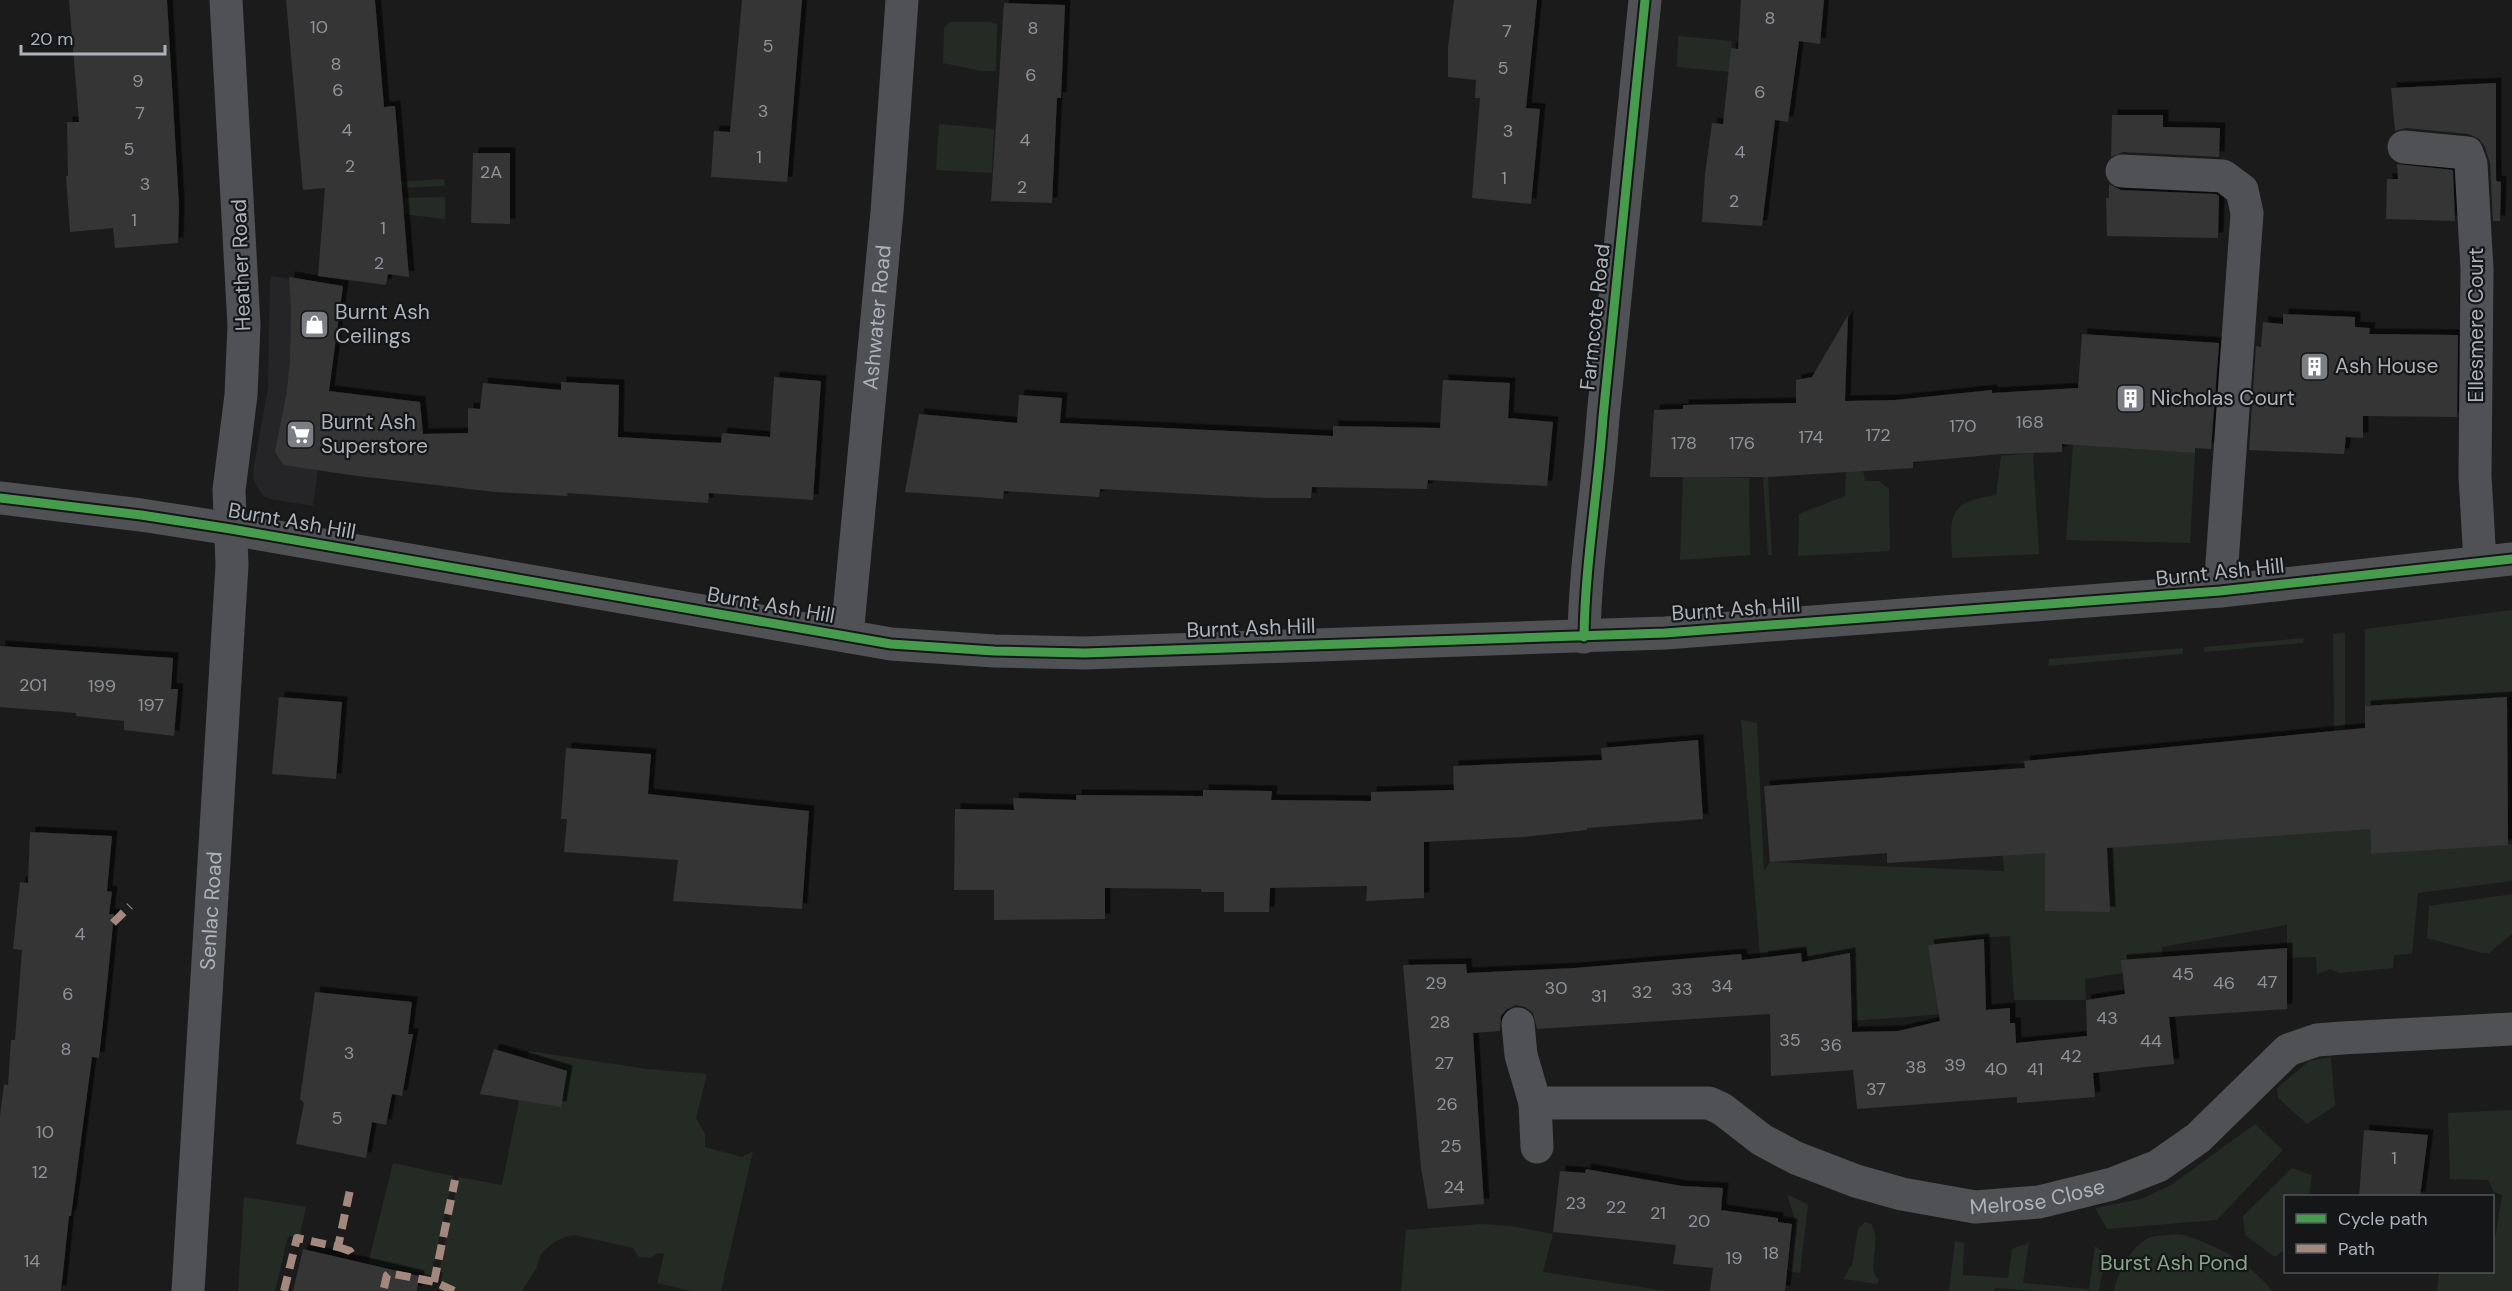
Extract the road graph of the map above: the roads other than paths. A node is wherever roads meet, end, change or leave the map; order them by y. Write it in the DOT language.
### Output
graph roads {
  1 [pos="226,0"];
  2 [pos="902,0"];
  3 [pos="1645,0"];
  4 [pos="2404,147"];
  5 [pos="2122,171"];
  6 [pos="0,498"];
  7 [pos="231,529"];
  8 [pos="2512,559"];
  9 [pos="2480,562"];
  10 [pos="2220,591"];
  11 [pos="847,636"];
  12 [pos="1584,637"];
  13 [pos="1518,1024"];
  14 [pos="2512,1029"];
  15 [pos="1535,1103"];
  16 [pos="1537,1147"];
  17 [pos="188,1291"];
  1 -- 7 [label="street, Heather Road"];
  2 -- 11 [label="street, Ashwater Road"];
  3 -- 12 [label="street, Farmcote Road"];
  4 -- 9 [label="street, Ellesmere Court"];
  5 -- 10 [label="street"];
  6 -- 7 [label="street, Burnt Ash Hill"];
  7 -- 11 [label="street, Burnt Ash Hill"];
  7 -- 17 [label="street, Senlac Road"];
  8 -- 9 [label="street, Burnt Ash Hill"];
  9 -- 10 [label="street, Burnt Ash Hill"];
  10 -- 12 [label="street, Burnt Ash Hill"];
  11 -- 12 [label="street, Burnt Ash Hill"];
  13 -- 15 [label="street"];
  14 -- 15 [label="street, Melrose Close"];
  15 -- 16 [label="street"];
}
